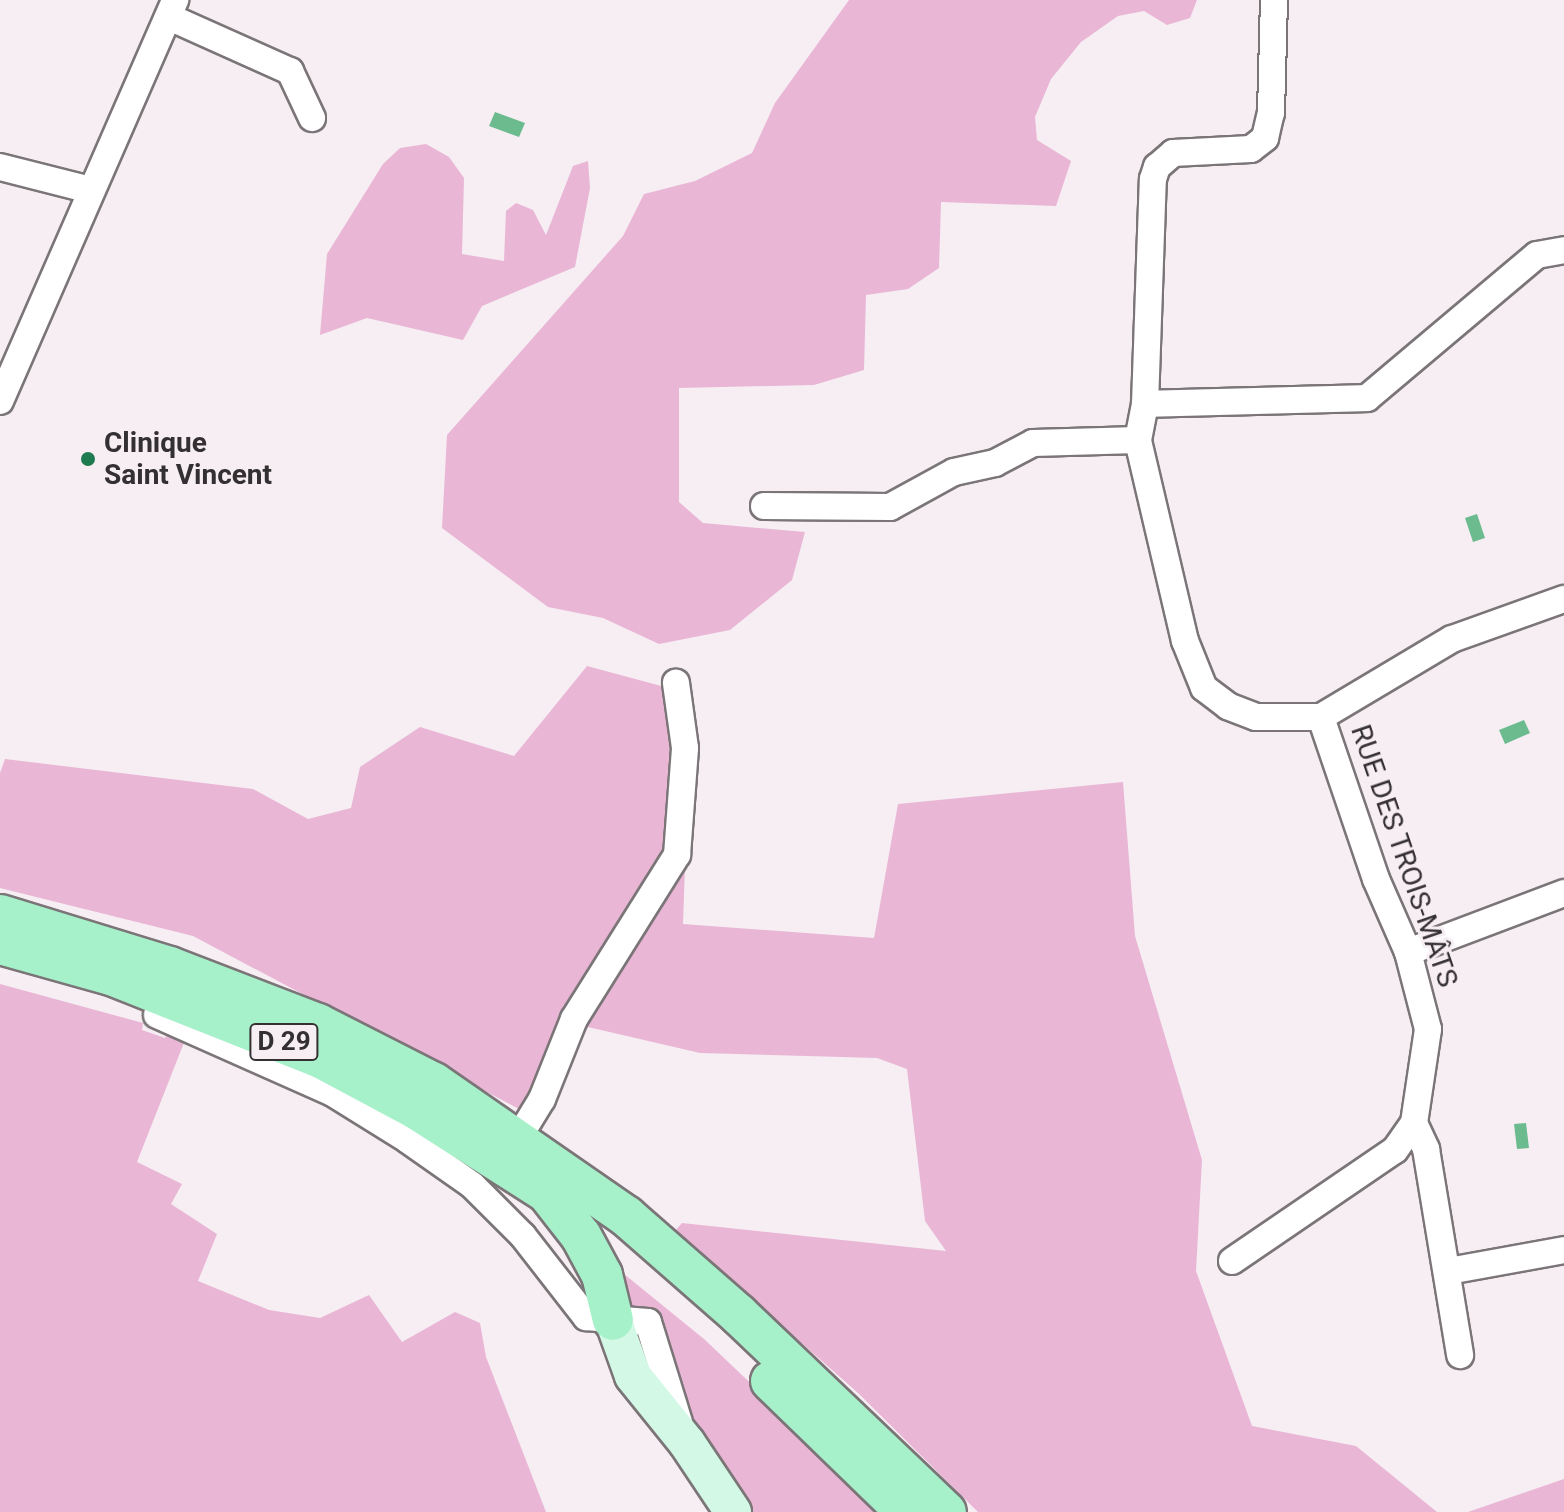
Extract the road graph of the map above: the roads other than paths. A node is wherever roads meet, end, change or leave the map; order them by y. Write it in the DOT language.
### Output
graph roads {
  1 [pos="1274,0"];
  2 [pos="172,8"];
  3 [pos="312,118"];
  4 [pos="0,167"];
  5 [pos="90,190"];
  6 [pos="1564,250"];
  7 [pos="1,396"];
  8 [pos="1145,404"];
  9 [pos="1138,440"];
  10 [pos="764,506"];
  11 [pos="1564,599"];
  12 [pos="676,683"];
  13 [pos="1321,717"];
  14 [pos="1564,893"];
  15 [pos="0,915"];
  16 [pos="0,944"];
  17 [pos="1408,952"];
  18 [pos="157,1015"];
  19 [pos="1414,1123"];
  20 [pos="517,1140"];
  21 [pos="545,1190"];
  22 [pos="1564,1250"];
  23 [pos="1232,1261"];
  24 [pos="1449,1271"];
  25 [pos="613,1320"];
  26 [pos="1460,1355"];
  27 [pos="733,1512"];
  28 [pos="906,1512"];
  29 [pos="946,1512"];
  1 -- 8 [label="street, RUE DES TROIS-MÂTS"];
  2 -- 3 [label="street"];
  2 -- 5 [label="street"];
  4 -- 5 [label="street"];
  5 -- 7 [label="street"];
  6 -- 8 [label="street"];
  8 -- 9 [label="street, RUE DES TROIS-MÂTS"];
  9 -- 10 [label="street"];
  9 -- 13 [label="street, RUE DES TROIS-MÂTS"];
  11 -- 13 [label="street"];
  12 -- 20 [label="street"];
  13 -- 17 [label="street, RUE DES TROIS-MÂTS"];
  14 -- 17 [label="street"];
  15 -- 20 [label="main road, D 29"];
  16 -- 21 [label="main road, D 29"];
  17 -- 19 [label="street, RUE DES TROIS-MÂTS"];
  18 -- 25 [label="street"];
  19 -- 23 [label="street"];
  19 -- 24 [label="street"];
  20 -- 29 [label="main road, D 29"];
  21 -- 25 [label="main road"];
  21 -- 28 [label="main road, D 29"];
  22 -- 24 [label="street"];
  24 -- 26 [label="street"];
  25 -- 27 [label="street"];
}
